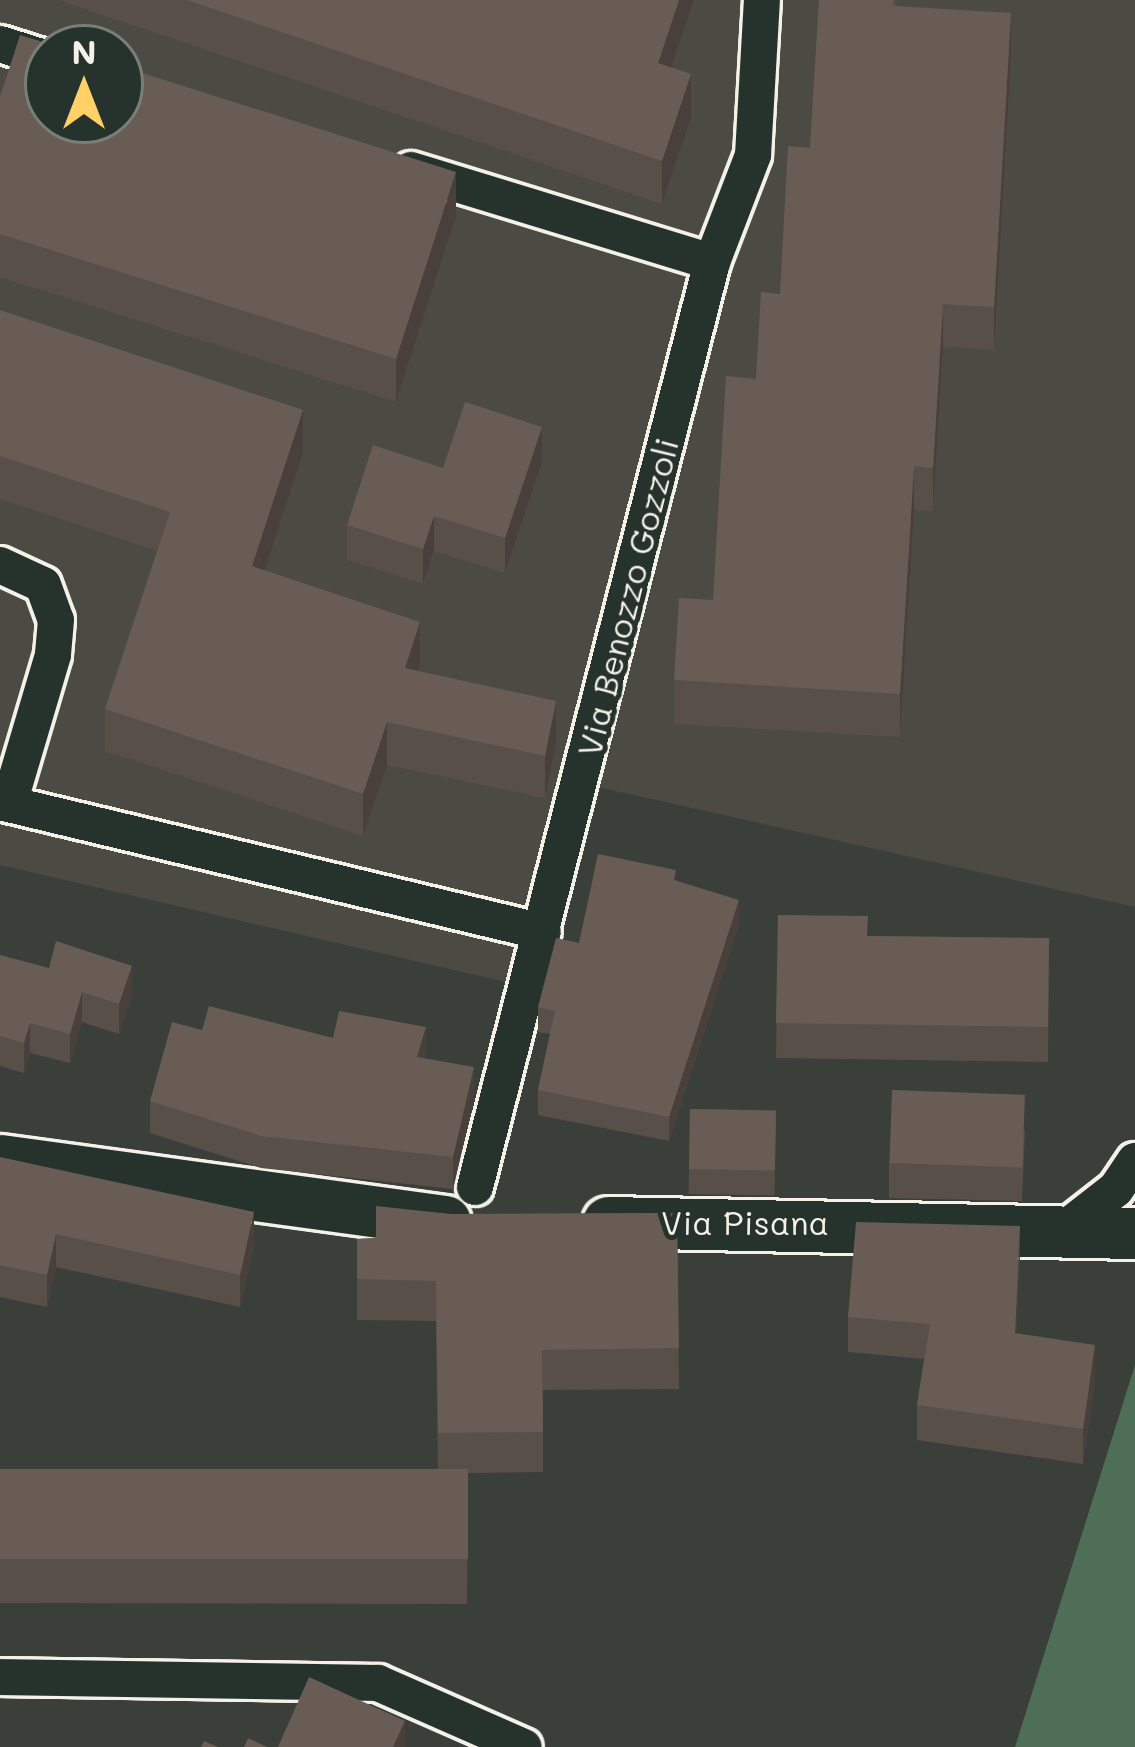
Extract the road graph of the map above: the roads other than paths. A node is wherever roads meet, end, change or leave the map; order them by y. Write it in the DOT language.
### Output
graph roads {
  1 [pos="762,0"];
  2 [pos="370,158"];
  3 [pos="712,262"];
  4 [pos="0,565"];
  5 [pos="5,803"];
  6 [pos="543,932"];
  7 [pos="0,1160"];
  8 [pos="1135,1161"];
  9 [pos="475,1186"];
  10 [pos="1066,1228"];
  11 [pos="1135,1233"];
  12 [pos="0,1677"];
  13 [pos="524,1747"];
  1 -- 3 [label="street, Via Benozzo Gozzoli"];
  2 -- 3 [label="street"];
  3 -- 6 [label="street, Via Benozzo Gozzoli"];
  4 -- 5 [label="street"];
  5 -- 6 [label="street"];
  6 -- 9 [label="street, Via Benozzo Gozzoli"];
  7 -- 10 [label="main road, Via Pisana"];
  8 -- 10 [label="street"];
  10 -- 11 [label="main road, Via Pisana"];
  12 -- 13 [label="street"];
}
